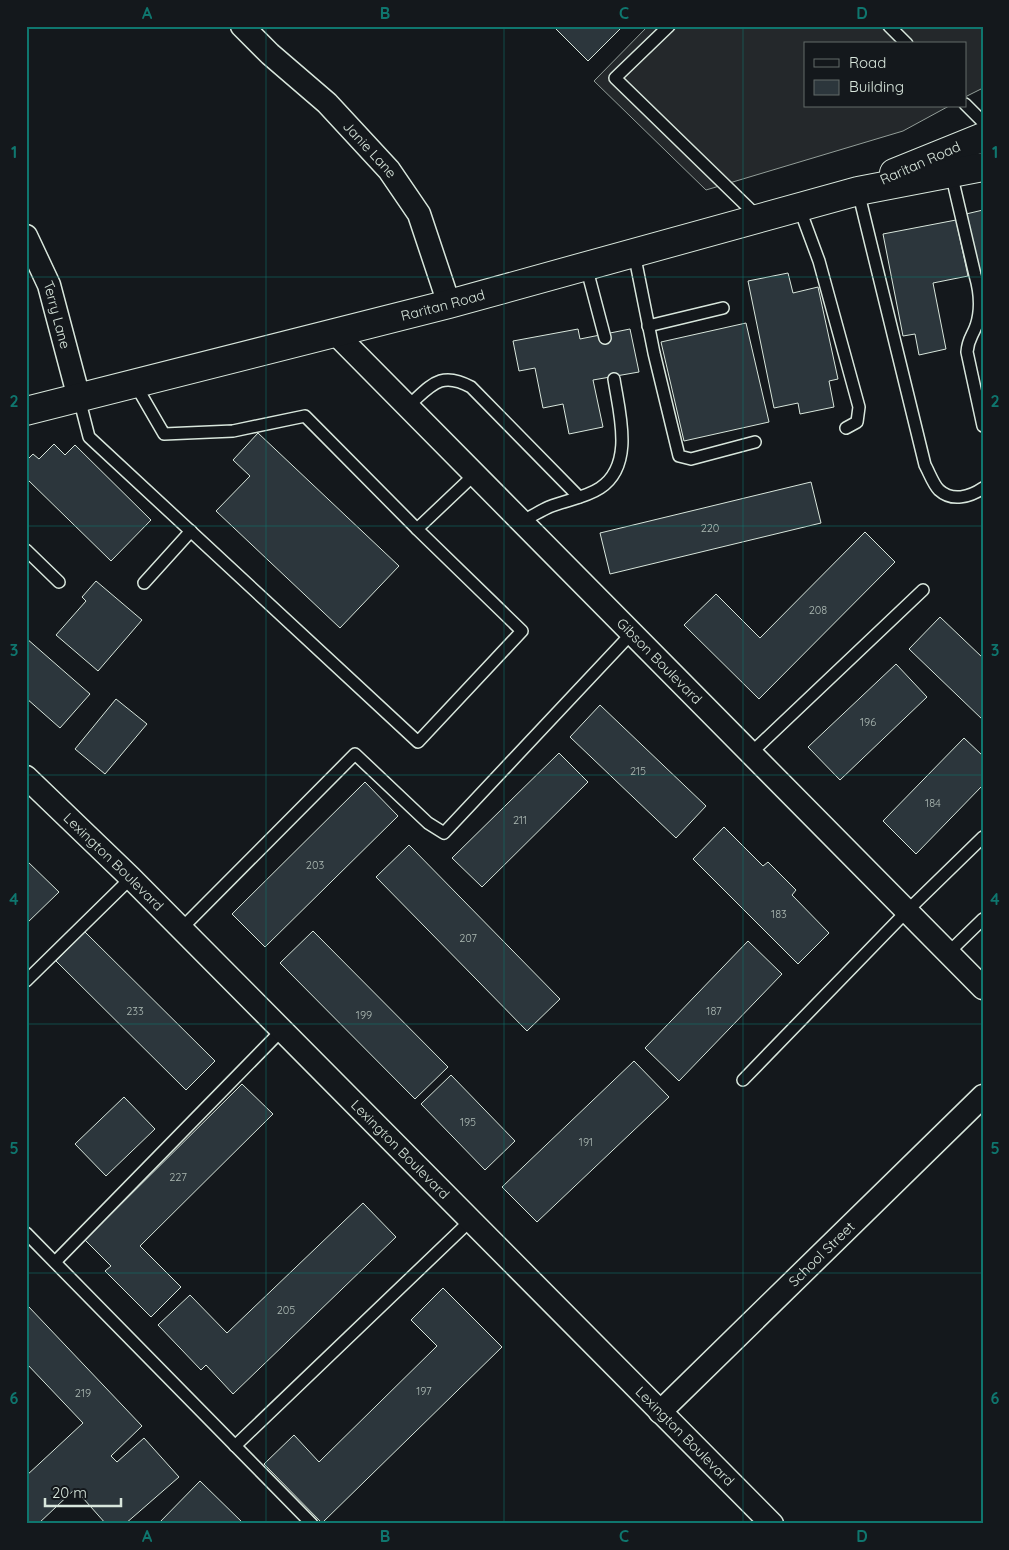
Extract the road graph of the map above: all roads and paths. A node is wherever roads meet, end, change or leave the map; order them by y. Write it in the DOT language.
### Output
graph roads {
  1 [pos="242,26"];
  2 [pos="669,26"];
  3 [pos="889,26"];
  4 [pos="904,42"];
  5 [pos="966,105"];
  6 [pos="983,122"];
  7 [pos="983,136"];
  8 [pos="983,167"];
  9 [pos="950,173"];
  10 [pos="858,191"];
  11 [pos="800,207"];
  12 [pos="759,218"];
  13 [pos="26,236"];
  14 [pos="634,253"];
  15 [pos="586,266"];
  16 [pos="449,304"];
  17 [pos="723,308"];
  18 [pos="648,326"];
  19 [pos="336,334"];
  20 [pos="605,338"];
  21 [pos="614,379"];
  22 [pos="135,384"];
  23 [pos="79,398"];
  24 [pos="408,406"];
  25 [pos="26,411"];
  26 [pos="983,426"];
  27 [pos="846,428"];
  28 [pos="755,442"];
  29 [pos="475,474"];
  30 [pos="983,488"];
  31 [pos="579,497"];
  32 [pos="522,521"];
  33 [pos="417,529"];
  34 [pos="191,531"];
  35 [pos="26,550"];
  36 [pos="59,582"];
  37 [pos="144,583"];
  38 [pos="923,590"];
  39 [pos="632,633"];
  40 [pos="751,753"];
  41 [pos="26,777"];
  42 [pos="983,837"];
  43 [pos="131,878"];
  44 [pos="907,911"];
  45 [pos="983,919"];
  46 [pos="181,929"];
  47 [pos="948,953"];
  48 [pos="26,981"];
  49 [pos="983,988"];
  50 [pos="282,1030"];
  51 [pos="743,1080"];
  52 [pos="983,1096"];
  53 [pos="470,1221"];
  54 [pos="26,1233"];
  55 [pos="55,1262"];
  56 [pos="660,1412"];
  57 [pos="236,1446"];
  58 [pos="312,1524"];
  59 [pos="772,1524"];
  1 -- 16 [label="street, Janie Lane"];
  2 -- 12 [label="lane"];
  3 -- 4 [label="lane"];
  5 -- 6 [label="lane"];
  7 -- 10 [label="main road, Raritan Road"];
  8 -- 9 [label="main road, Raritan Road"];
  9 -- 10 [label="main road, Raritan Road"];
  9 -- 26 [label="lane"];
  10 -- 11 [label="main road, Raritan Road"];
  10 -- 30 [label="lane"];
  11 -- 12 [label="main road, Raritan Road"];
  11 -- 27 [label="lane"];
  12 -- 14 [label="main road, Raritan Road"];
  13 -- 23 [label="street, Terry Lane"];
  14 -- 15 [label="main road, Raritan Road"];
  14 -- 18 [label="lane"];
  15 -- 16 [label="main road, Raritan Road"];
  15 -- 20 [label="lane"];
  16 -- 19 [label="main road, Raritan Road"];
  17 -- 18 [label="lane"];
  18 -- 28 [label="lane"];
  19 -- 22 [label="main road, Raritan Road"];
  19 -- 24 [label="street, Gibson Boulevard"];
  21 -- 31 [label="lane"];
  22 -- 23 [label="main road, Raritan Road"];
  22 -- 33 [label="lane"];
  23 -- 25 [label="main road, Raritan Road"];
  23 -- 34 [label="lane"];
  24 -- 29 [label="street, Gibson Boulevard"];
  24 -- 31 [label="lane"];
  29 -- 32 [label="street, Gibson Boulevard"];
  29 -- 33 [label="lane"];
  31 -- 32 [label="lane"];
  32 -- 39 [label="street, Gibson Boulevard"];
  33 -- 34 [label="lane"];
  34 -- 37 [label="lane"];
  35 -- 36 [label="lane"];
  38 -- 40 [label="lane"];
  39 -- 40 [label="street, Gibson Boulevard"];
  39 -- 46 [label="lane"];
  40 -- 44 [label="street, Gibson Boulevard"];
  41 -- 43 [label="street, Lexington Boulevard"];
  42 -- 44 [label="lane"];
  43 -- 46 [label="street, Lexington Boulevard"];
  43 -- 48 [label="lane"];
  44 -- 47 [label="street, Gibson Boulevard"];
  44 -- 51 [label="lane"];
  45 -- 47 [label="lane"];
  46 -- 50 [label="street, Lexington Boulevard"];
  47 -- 49 [label="street, Gibson Boulevard"];
  50 -- 53 [label="street, Lexington Boulevard"];
  50 -- 55 [label="lane"];
  52 -- 56 [label="street, School Street"];
  53 -- 56 [label="street, Lexington Boulevard"];
  53 -- 57 [label="lane"];
  54 -- 55 [label="lane"];
  55 -- 57 [label="lane"];
  56 -- 59 [label="street, Lexington Boulevard"];
  57 -- 58 [label="lane"];
}
